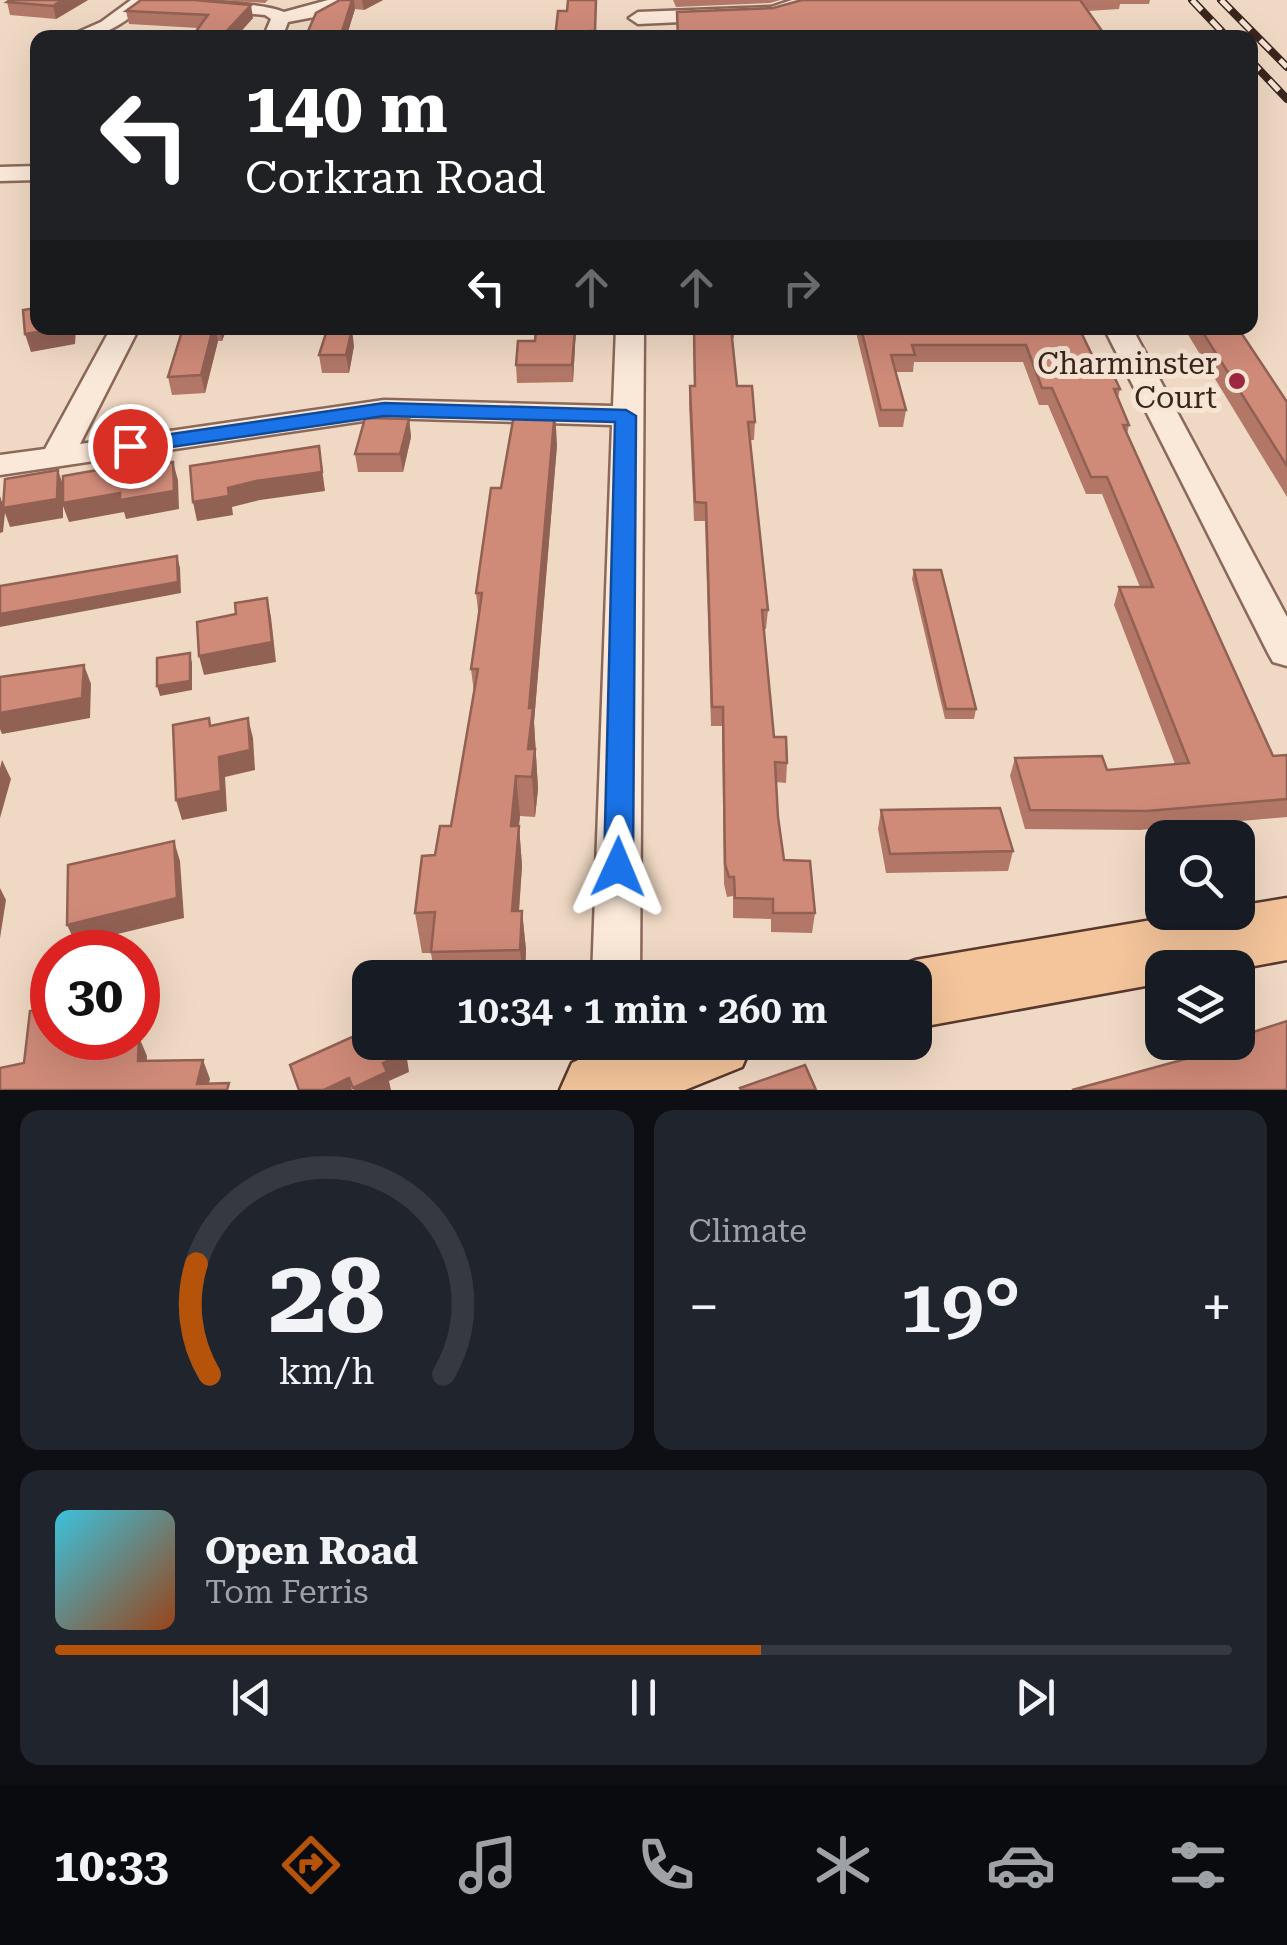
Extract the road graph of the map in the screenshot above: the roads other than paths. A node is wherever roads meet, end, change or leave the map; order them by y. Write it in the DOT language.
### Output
graph roads {
  1 [pos="144,0"];
  2 [pos="343,0"];
  3 [pos="811,0"];
  4 [pos="281,18"];
  5 [pos="637,19"];
  6 [pos="98,30"];
  7 [pos="276,30"];
  8 [pos="30,173"];
  9 [pos="0,174"];
  10 [pos="121,335"];
  11 [pos="630,335"];
  12 [pos="1122,335"];
  13 [pos="626,416"];
  14 [pos="57,457"];
  15 [pos="0,465"];
  16 [pos="1287,653"];
  17 [pos="1287,929"];
  18 [pos="616,960"];
  19 [pos="932,991"];
  20 [pos="650,1060"];
  21 [pos="618,1069"];
  1 -- 4 [label="street"];
  1 -- 6 [label="street"];
  2 -- 4 [label="street"];
  3 -- 5 [label="street"];
  4 -- 7 [label="street"];
  8 -- 9 [label="street"];
  10 -- 14 [label="street"];
  11 -- 13 [label="street"];
  12 -- 16 [label="street"];
  13 -- 14 [label="street"];
  13 -- 18 [label="street"];
  14 -- 15 [label="street"];
  17 -- 19 [label="main road"];
  20 -- 21 [label="main road"];
}
